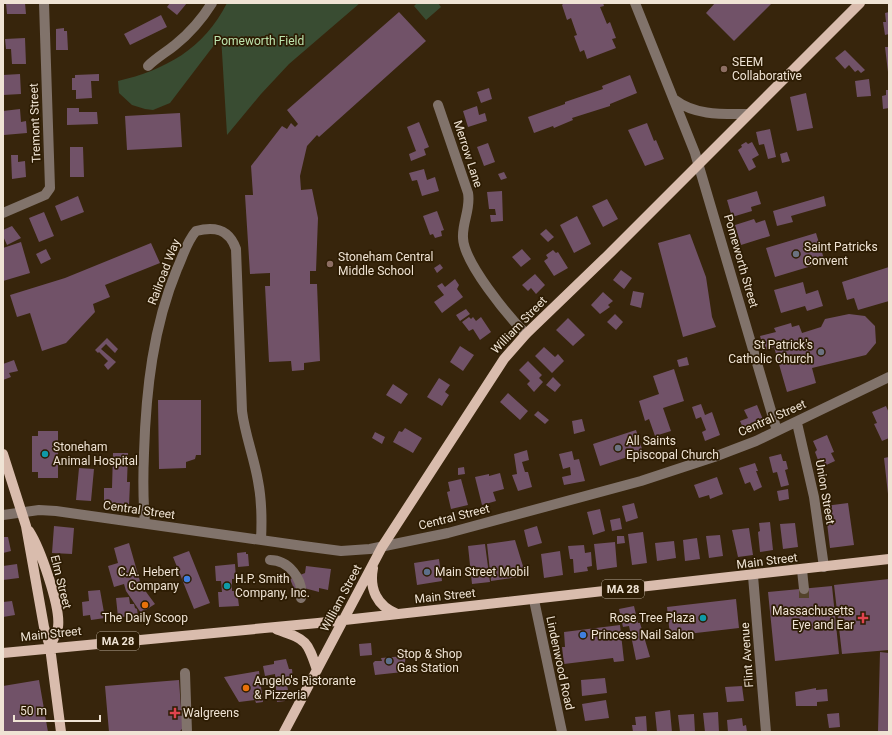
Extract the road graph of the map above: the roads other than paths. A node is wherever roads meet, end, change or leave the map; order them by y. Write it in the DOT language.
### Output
graph roads {
  1 [pos="44,3"];
  2 [pos="212,3"];
  3 [pos="635,3"];
  4 [pos="860,3"];
  5 [pos="148,66"];
  6 [pos="675,100"];
  7 [pos="438,105"];
  8 [pos="748,114"];
  9 [pos="699,164"];
  10 [pos="3,213"];
  11 [pos="526,334"];
  12 [pos="889,377"];
  13 [pos="797,422"];
  14 [pos="777,432"];
  15 [pos="3,454"];
  16 [pos="21,512"];
  17 [pos="3,515"];
  18 [pos="145,524"];
  19 [pos="26,526"];
  20 [pos="261,540"];
  21 [pos="382,547"];
  22 [pos="270,560"];
  23 [pos="889,560"];
  24 [pos="374,563"];
  25 [pos="824,567"];
  26 [pos="802,570"];
  27 [pos="753,576"];
  28 [pos="804,589"];
  29 [pos="301,598"];
  30 [pos="534,600"];
  31 [pos="397,614"];
  32 [pos="344,620"];
  33 [pos="272,627"];
  34 [pos="50,647"];
  35 [pos="3,653"];
  36 [pos="317,670"];
  37 [pos="185,673"];
  38 [pos="61,732"];
  39 [pos="187,732"];
  40 [pos="284,732"];
  41 [pos="562,732"];
  42 [pos="766,732"];
  1 -- 10 [label="street, Tremont Street"];
  2 -- 5 [label="street"];
  3 -- 6 [label="street, Pomeworth Street"];
  4 -- 8 [label="main road, William Street"];
  6 -- 8 [label="street"];
  6 -- 9 [label="street, Pomeworth Street"];
  7 -- 11 [label="street, Merrow Lane"];
  8 -- 9 [label="main road, William Street"];
  9 -- 11 [label="main road, William Street"];
  9 -- 14 [label="street, Pomeworth Street"];
  11 -- 21 [label="main road, William Street"];
  12 -- 13 [label="street, Central Street"];
  13 -- 14 [label="street, Central Street"];
  13 -- 25 [label="street, Union Street"];
  14 -- 21 [label="street, Central Street"];
  15 -- 16 [label="main road, Elm Street"];
  16 -- 17 [label="street, Central Street"];
  16 -- 18 [label="street, Central Street"];
  16 -- 19 [label="main road, Elm Street"];
  18 -- 20 [label="street, Central Street"];
  18 -- 20 [label="street, Railroad Way"];
  19 -- 34 [label="main road, Elm Street"];
  19 -- 34 [label="main road, Elm Street"];
  20 -- 21 [label="street, Central Street"];
  21 -- 24 [label="main road, William Street"];
  22 -- 29 [label="street"];
  23 -- 25 [label="main road, Main Street / MA 28"];
  24 -- 31 [label="main road"];
  24 -- 32 [label="main road, William Street"];
  25 -- 26 [label="main road, Main Street / MA 28"];
  26 -- 27 [label="main road, Main Street / MA 28"];
  26 -- 28 [label="street"];
  27 -- 30 [label="main road, Main Street / MA 28"];
  27 -- 42 [label="street, Flint Avenue"];
  30 -- 31 [label="main road, Main Street / MA 28"];
  30 -- 41 [label="street, Lindenwood Road"];
  31 -- 32 [label="main road, Main Street / MA 28"];
  32 -- 33 [label="main road, Main Street / MA 28"];
  32 -- 36 [label="main road, William Street"];
  33 -- 34 [label="main road, Main Street / MA 28"];
  33 -- 36 [label="main road"];
  34 -- 35 [label="main road, Main Street / MA 28"];
  34 -- 38 [label="main road, Elm Street"];
  36 -- 40 [label="main road, William Street"];
  37 -- 39 [label="street"];
}
